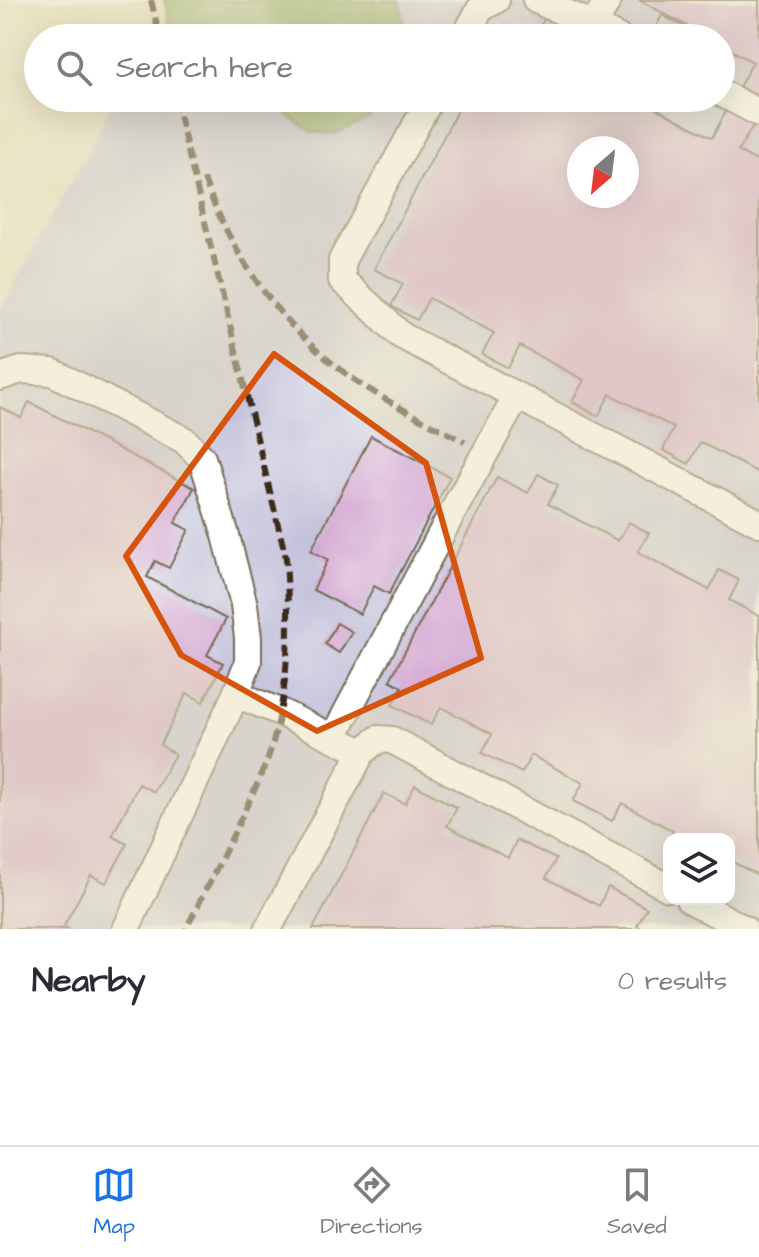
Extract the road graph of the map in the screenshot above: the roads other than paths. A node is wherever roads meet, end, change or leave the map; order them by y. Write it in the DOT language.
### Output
graph roads {
  1 [pos="496,0"];
  2 [pos="536,0"];
  3 [pos="608,0"];
  4 [pos="472,24"];
  5 [pos="592,24"];
  6 [pos="595,24"];
  7 [pos="735,100"];
  8 [pos="423,112"];
  9 [pos="759,113"];
  10 [pos="0,377"];
  11 [pos="517,396"];
  12 [pos="759,523"];
  13 [pos="236,694"];
  14 [pos="333,738"];
  15 [pos="362,752"];
  16 [pos="663,885"];
  17 [pos="698,905"];
  18 [pos="727,925"];
  19 [pos="126,929"];
  20 [pos="268,929"];
  1 -- 4 [label="lane"];
  2 -- 5 [label="lane"];
  3 -- 6 [label="lane"];
  7 -- 9 [label="lane"];
  8 -- 11 [label="lane"];
  10 -- 13 [label="lane"];
  11 -- 12 [label="lane"];
  11 -- 14 [label="lane"];
  13 -- 14 [label="lane"];
  13 -- 19 [label="lane"];
  14 -- 15 [label="lane"];
  15 -- 16 [label="lane"];
  15 -- 20 [label="lane"];
  17 -- 18 [label="lane"];
}
